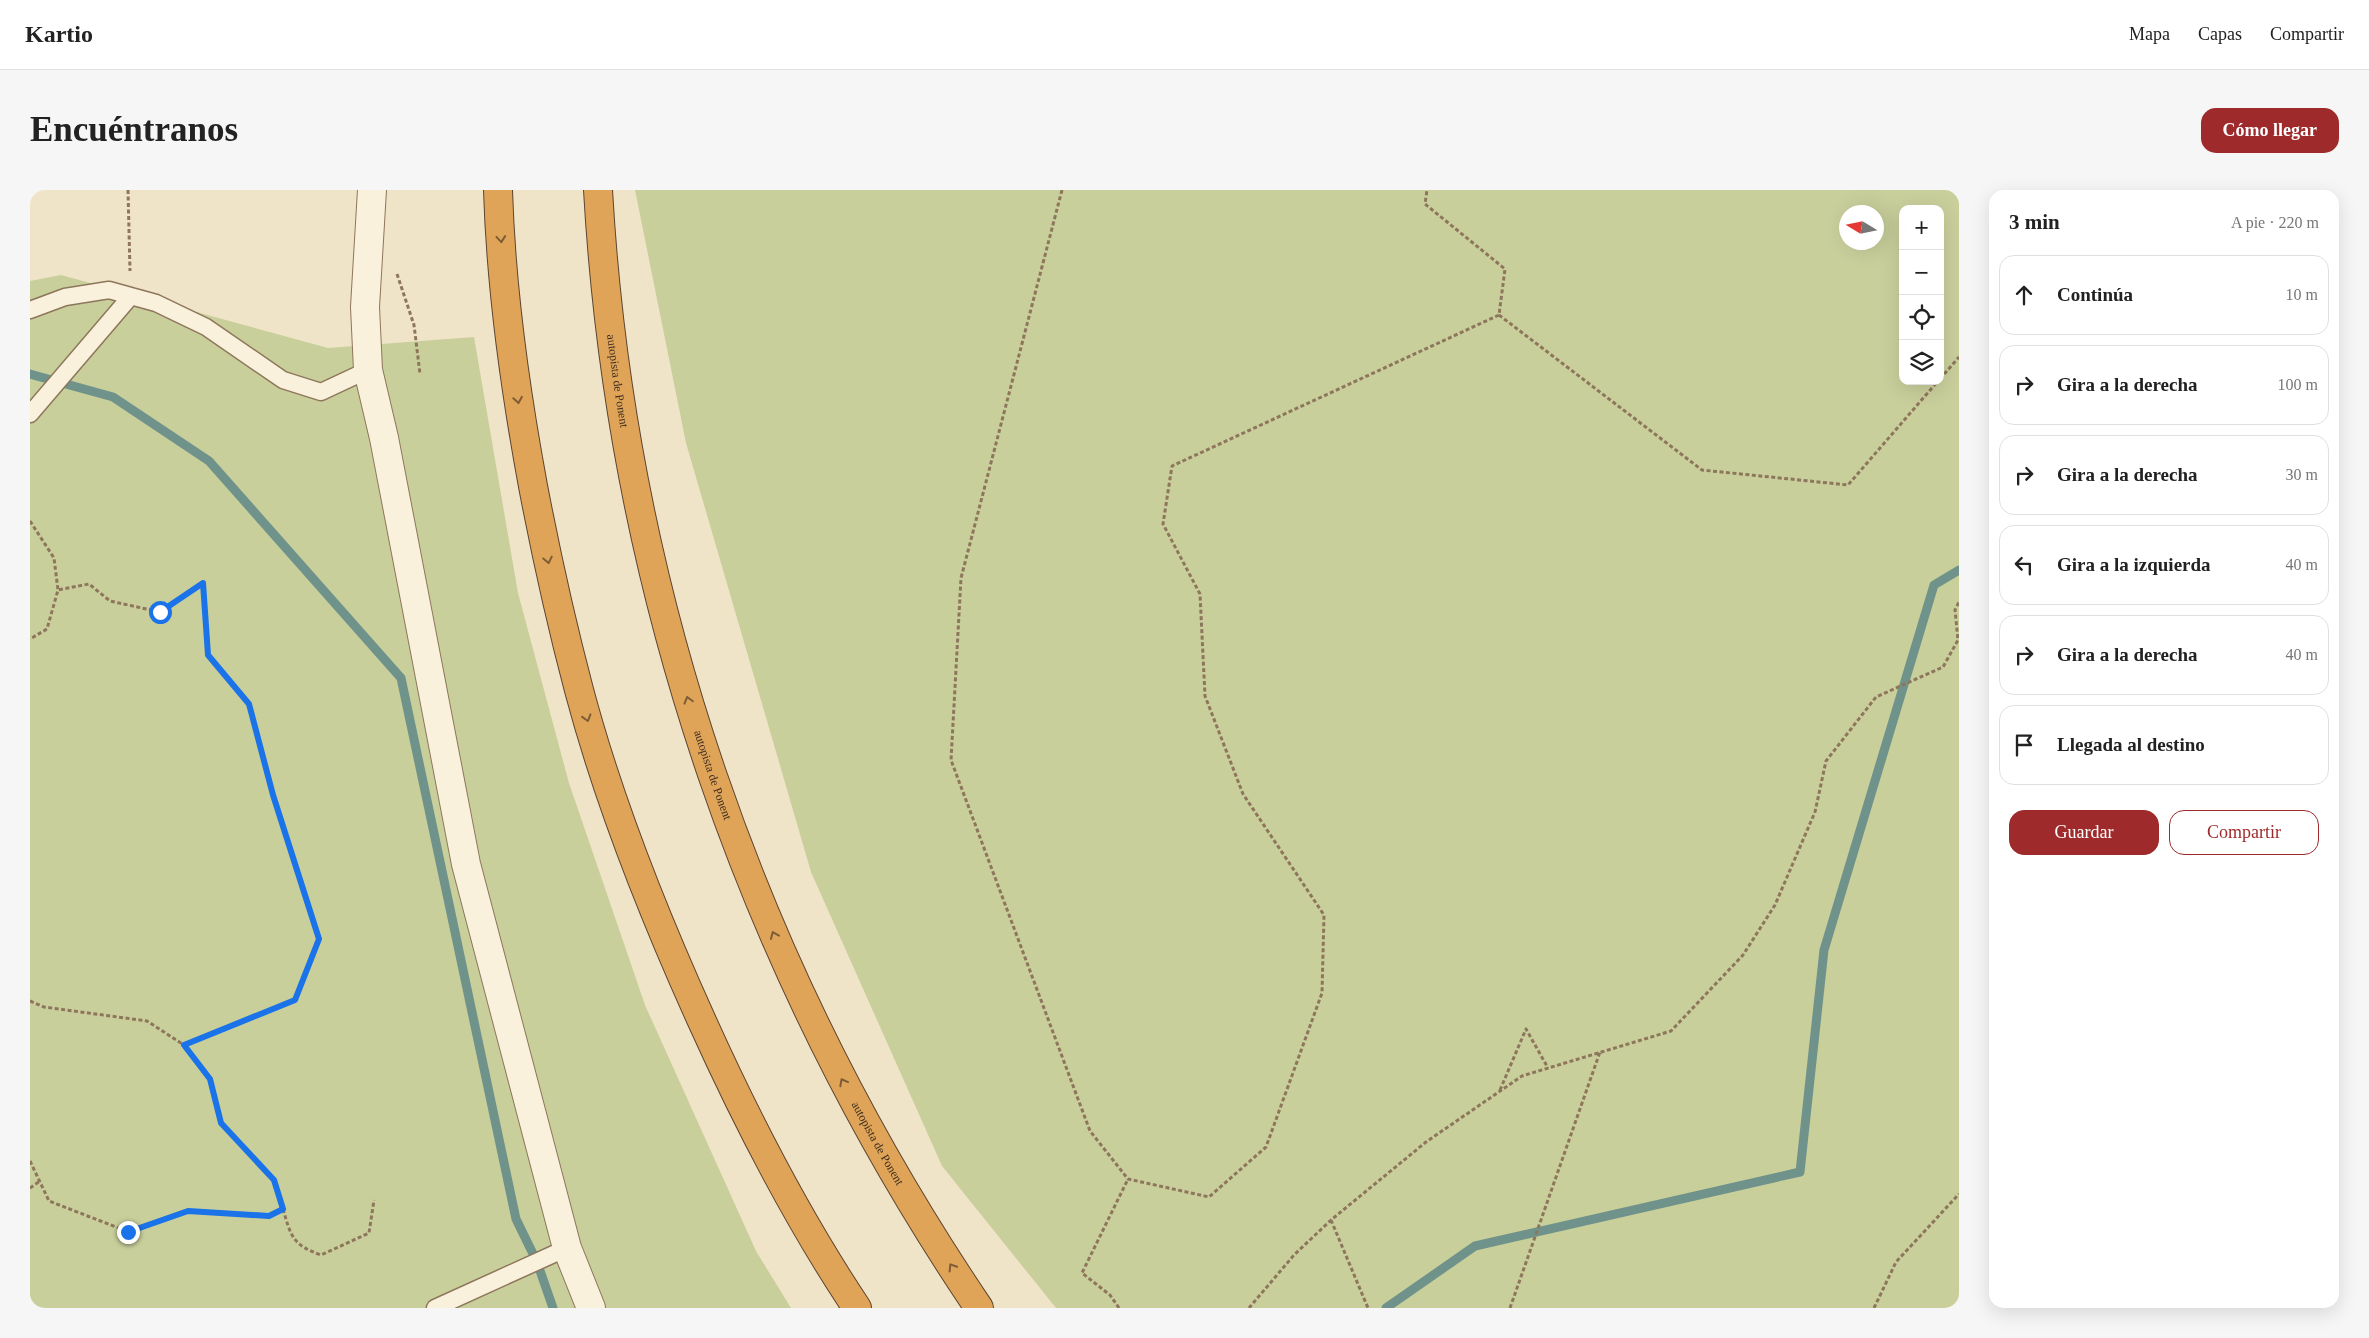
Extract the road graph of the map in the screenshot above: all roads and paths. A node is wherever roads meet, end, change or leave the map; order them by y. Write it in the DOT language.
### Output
graph roads {
  1 [pos="128,190"];
  2 [pos="372,190"];
  3 [pos="498,190"];
  4 [pos="598,190"];
  5 [pos="1062,190"];
  6 [pos="1427,190"];
  7 [pos="368,236"];
  8 [pos="131,296"];
  9 [pos="30,310"];
  10 [pos="1499,315"];
  11 [pos="1959,357"];
  12 [pos="368,370"];
  13 [pos="420,374"];
  14 [pos="1944,374"];
  15 [pos="1935,385"];
  16 [pos="30,414"];
  17 [pos="30,522"];
  18 [pos="58,590"];
  19 [pos="1959,602"];
  20 [pos="30,639"];
  21 [pos="30,1000"];
  22 [pos="184,1045"];
  23 [pos="1600,1052"];
  24 [pos="1548,1068"];
  25 [pos="1499,1091"];
  26 [pos="30,1160"];
  27 [pos="1128,1179"];
  28 [pos="40,1181"];
  29 [pos="30,1188"];
  30 [pos="1959,1194"];
  31 [pos="374,1200"];
  32 [pos="283,1209"];
  33 [pos="1330,1220"];
  34 [pos="567,1248"];
  35 [pos="435,1308"];
  36 [pos="591,1308"];
  37 [pos="857,1308"];
  38 [pos="979,1308"];
  39 [pos="1119,1308"];
  40 [pos="1249,1308"];
  41 [pos="1368,1308"];
  42 [pos="1510,1308"];
  43 [pos="1874,1308"];
  1 -- 8 [label="path"];
  2 -- 7 [label="street"];
  3 -- 37 [label="highway, one-way"];
  38 -- 4 [label="highway, autopista de Ponent, one-way"];
  5 -- 27 [label="path"];
  6 -- 10 [label="path"];
  7 -- 12 [label="street"];
  7 -- 13 [label="path"];
  8 -- 9 [label="lane"];
  8 -- 12 [label="lane"];
  8 -- 16 [label="lane"];
  10 -- 15 [label="path"];
  10 -- 27 [label="path"];
  11 -- 14 [label="path"];
  12 -- 34 [label="street"];
  17 -- 18 [label="path"];
  18 -- 20 [label="path"];
  18 -- 22 [label="path"];
  19 -- 23 [label="path"];
  21 -- 22 [label="path"];
  22 -- 32 [label="path"];
  23 -- 24 [label="path"];
  23 -- 42 [label="path"];
  24 -- 25 [label="path"];
  24 -- 25 [label="path"];
  25 -- 33 [label="path"];
  26 -- 28 [label="path"];
  27 -- 39 [label="path"];
  28 -- 29 [label="path"];
  28 -- 32 [label="path"];
  30 -- 43 [label="path"];
  31 -- 32 [label="path"];
  33 -- 40 [label="path"];
  33 -- 41 [label="path"];
  34 -- 35 [label="lane"];
  34 -- 36 [label="street"];
}
